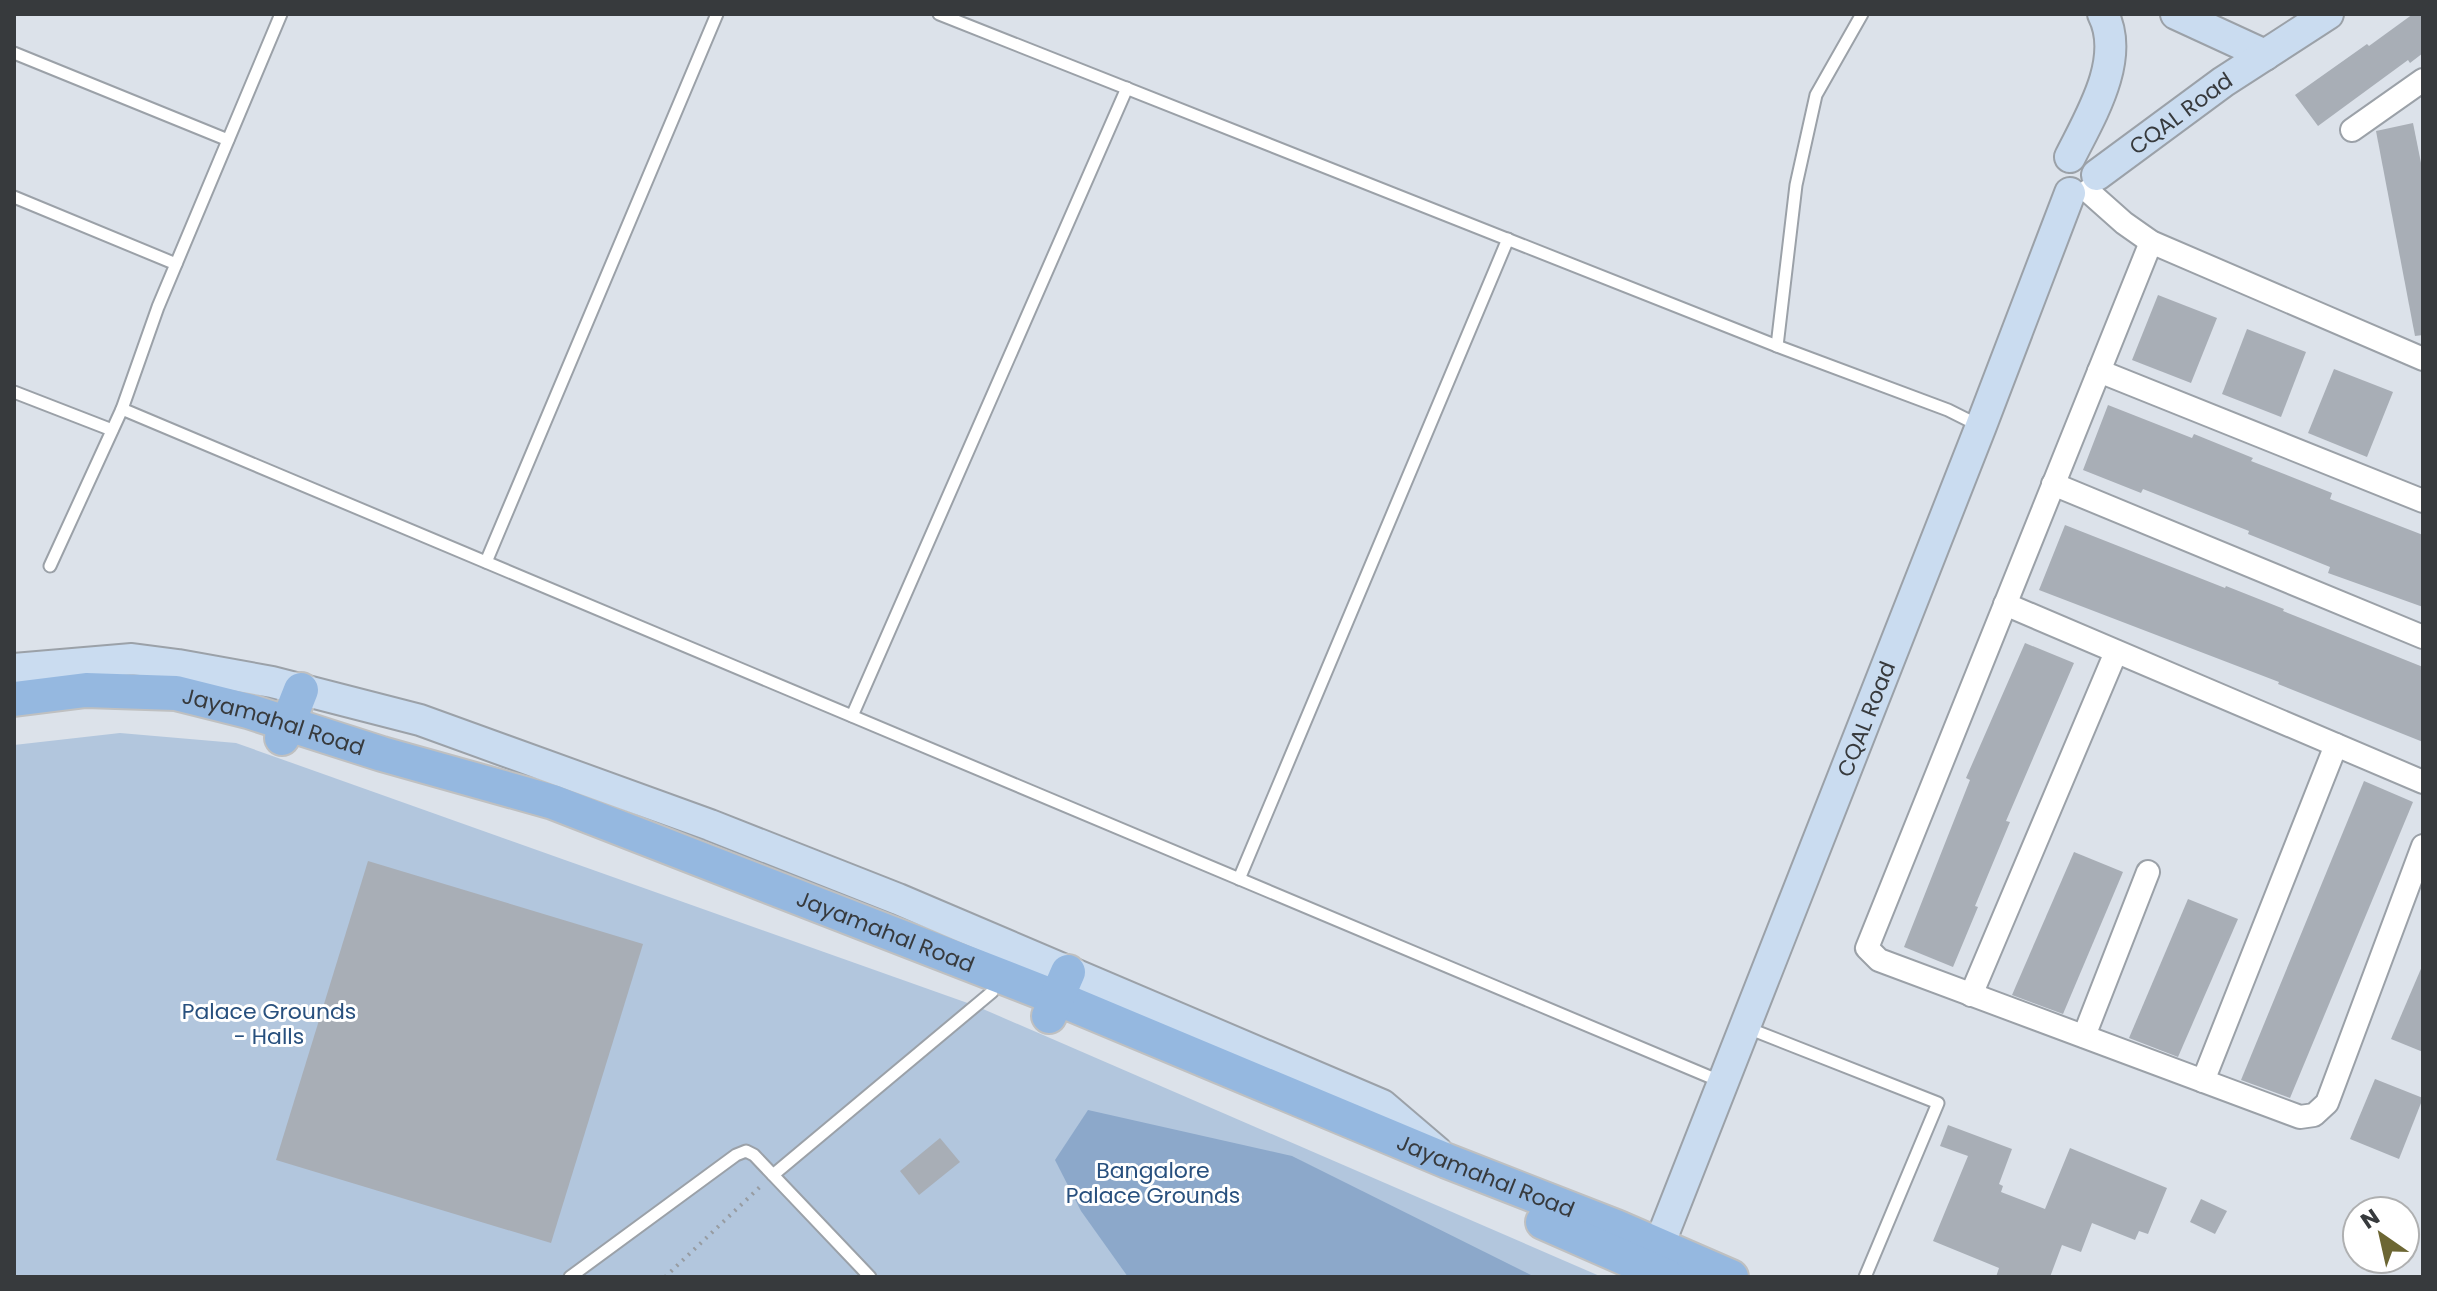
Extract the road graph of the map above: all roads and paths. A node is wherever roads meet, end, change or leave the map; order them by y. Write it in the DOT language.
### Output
graph roads {
  1 [pos="281,14"];
  2 [pos="717,14"];
  3 [pos="939,14"];
  4 [pos="1862,14"];
  5 [pos="2103,14"];
  6 [pos="2176,14"];
  7 [pos="2328,14"];
  8 [pos="14,53"];
  9 [pos="2265,55"];
  10 [pos="2423,80"];
  11 [pos="1127,88"];
  12 [pos="2352,130"];
  13 [pos="228,140"];
  14 [pos="2085,186"];
  15 [pos="14,197"];
  16 [pos="1508,239"];
  17 [pos="2151,242"];
  18 [pos="176,264"];
  19 [pos="1777,346"];
  20 [pos="2423,359"];
  21 [pos="2099,371"];
  22 [pos="14,392"];
  23 [pos="122,409"];
  24 [pos="1981,426"];
  25 [pos="112,430"];
  26 [pos="2053,484"];
  27 [pos="2423,501"];
  28 [pos="486,562"];
  29 [pos="50,566"];
  30 [pos="2005,604"];
  31 [pos="2423,637"];
  32 [pos="2116,652"];
  33 [pos="14,669"];
  34 [pos="301,690"];
  35 [pos="14,699"];
  36 [pos="14,714"];
  37 [pos="852,716"];
  38 [pos="285,731"];
  39 [pos="2336,745"];
  40 [pos="2423,782"];
  41 [pos="2423,846"];
  42 [pos="2148,872"];
  43 [pos="1239,879"];
  44 [pos="981,981"];
  45 [pos="1058,995"];
  46 [pos="1971,995"];
  47 [pos="1744,1027"];
  48 [pos="2084,1036"];
  49 [pos="2203,1081"];
  50 [pos="1723,1082"];
  51 [pos="773,1175"];
  52 [pos="1658,1263"];
  53 [pos="570,1277"];
  54 [pos="665,1277"];
  55 [pos="870,1277"];
  56 [pos="1731,1277"];
  57 [pos="1865,1277"];
  1 -- 13 [label="lane"];
  2 -- 28 [label="lane"];
  3 -- 11 [label="lane"];
  4 -- 19 [label="lane"];
  5 -- 14 [label="main road, CQAL Road"];
  6 -- 9 [label="main road, CQAL Road"];
  7 -- 9 [label="main road, CQAL Road"];
  8 -- 13 [label="lane"];
  9 -- 14 [label="main road, CQAL Road"];
  10 -- 12 [label="street"];
  11 -- 16 [label="lane"];
  11 -- 37 [label="lane"];
  13 -- 18 [label="lane"];
  14 -- 17 [label="street"];
  14 -- 24 [label="main road, CQAL Road"];
  15 -- 18 [label="lane"];
  16 -- 19 [label="lane"];
  16 -- 43 [label="lane"];
  17 -- 20 [label="street"];
  17 -- 21 [label="street"];
  18 -- 23 [label="lane"];
  19 -- 24 [label="lane"];
  21 -- 26 [label="street"];
  21 -- 27 [label="street"];
  22 -- 25 [label="lane"];
  23 -- 25 [label="lane"];
  23 -- 28 [label="lane"];
  24 -- 47 [label="main road, CQAL Road"];
  25 -- 29 [label="lane"];
  26 -- 30 [label="street"];
  26 -- 31 [label="street"];
  28 -- 37 [label="lane"];
  30 -- 32 [label="street"];
  30 -- 46 [label="street"];
  32 -- 39 [label="street"];
  32 -- 46 [label="street"];
  33 -- 34 [label="main road"];
  34 -- 38 [label="main road"];
  34 -- 45 [label="main road"];
  35 -- 38 [label="main road, Jayamahal Road"];
  36 -- 38 [label="main road, Jayamahal Road"];
  37 -- 43 [label="lane"];
  38 -- 44 [label="main road, Jayamahal Road"];
  39 -- 40 [label="street"];
  39 -- 49 [label="street"];
  41 -- 49 [label="street"];
  42 -- 48 [label="street"];
  43 -- 50 [label="lane"];
  44 -- 45 [label="main road, Jayamahal Road"];
  44 -- 51 [label="lane"];
  45 -- 52 [label="main road, Jayamahal Road"];
  45 -- 52 [label="main road, Jayamahal Road"];
  46 -- 48 [label="street"];
  47 -- 50 [label="main road, CQAL Road"];
  47 -- 57 [label="lane"];
  48 -- 49 [label="street"];
  50 -- 52 [label="main road, CQAL Road"];
  51 -- 53 [label="lane"];
  51 -- 54 [label="path"];
  51 -- 55 [label="lane"];
  52 -- 56 [label="main road, Jayamahal Road"];
}
